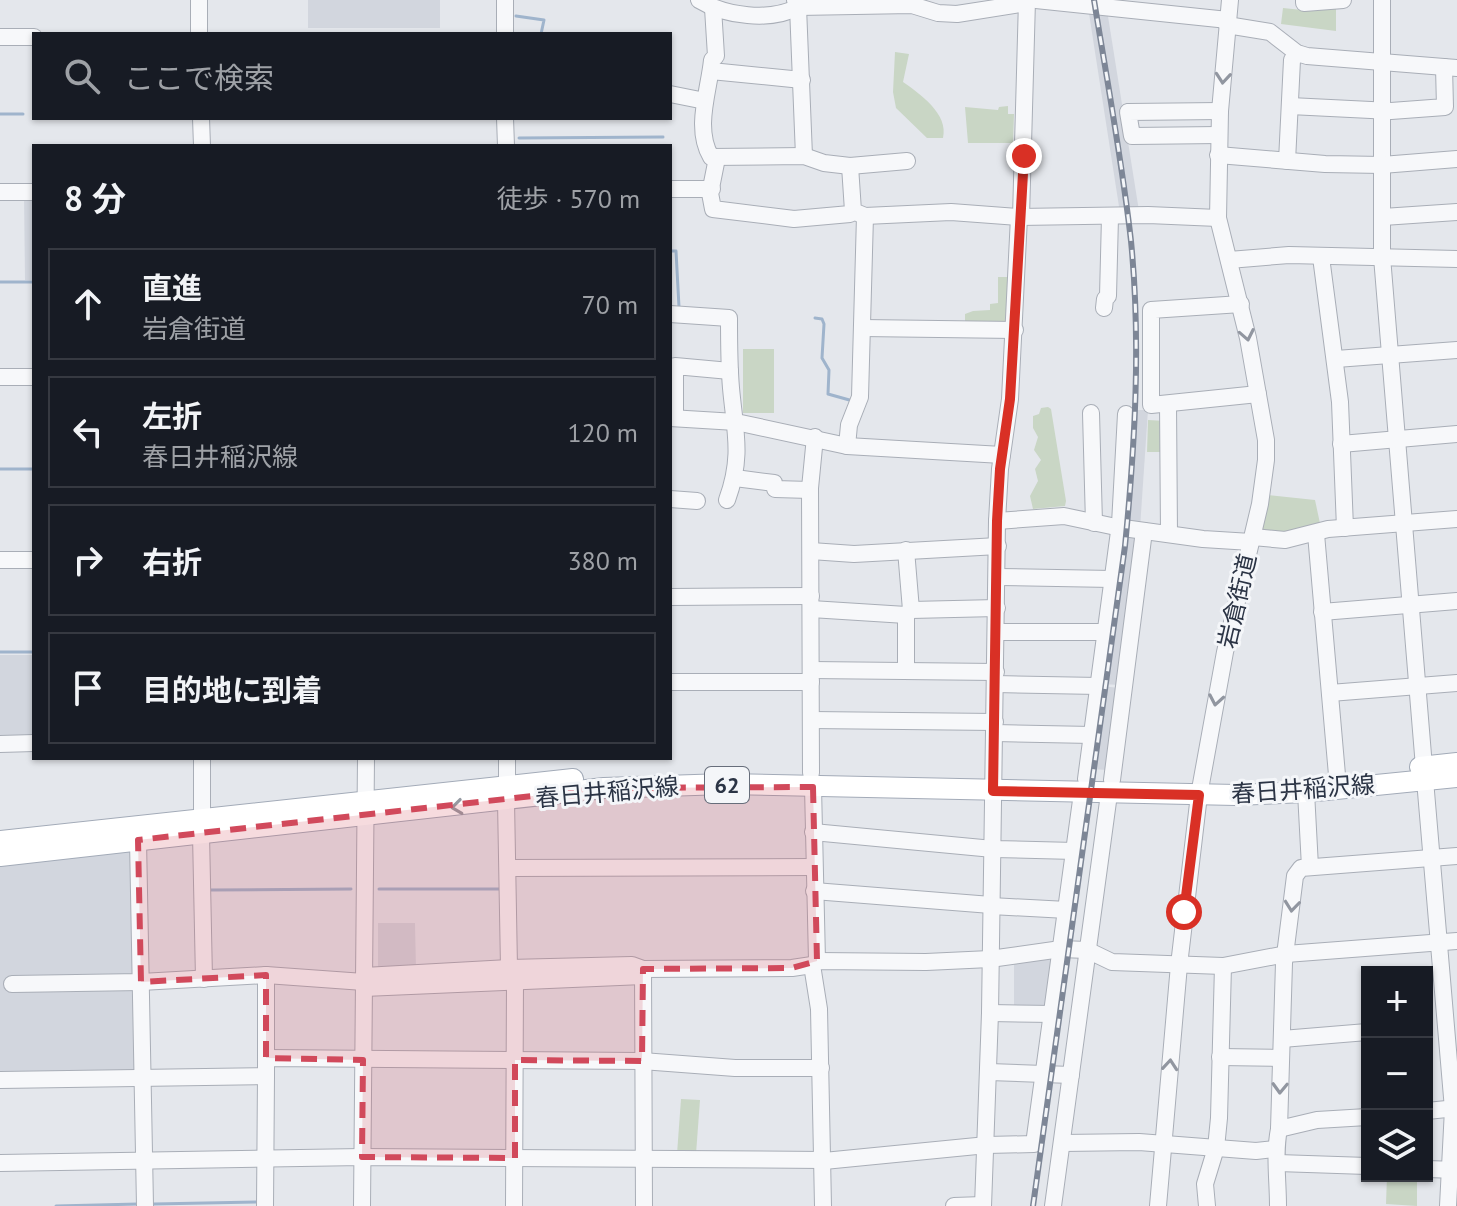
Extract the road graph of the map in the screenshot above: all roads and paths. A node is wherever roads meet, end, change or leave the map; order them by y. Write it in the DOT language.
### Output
graph roads {
  1 [pos="199,0"];
  2 [pos="505,0"];
  3 [pos="1230,0"];
  4 [pos="1304,0"];
  5 [pos="1343,0"];
  6 [pos="1382,0"];
  7 [pos="1030,1"];
  8 [pos="706,4"];
  9 [pos="796,4"];
  10 [pos="987,5"];
  11 [pos="1138,5"];
  12 [pos="740,7"];
  13 [pos="1227,22"];
  14 [pos="199,32"];
  15 [pos="505,32"];
  16 [pos="0,37"];
  17 [pos="32,37"];
  18 [pos="1297,53"];
  19 [pos="1382,62"];
  20 [pos="1450,68"];
  21 [pos="711,71"];
  22 [pos="802,80"];
  23 [pos="672,94"];
  24 [pos="705,101"];
  25 [pos="1290,106"];
  26 [pos="1382,110"];
  27 [pos="1220,111"];
  28 [pos="201,120"];
  29 [pos="505,120"];
  30 [pos="1219,135"];
  31 [pos="202,144"];
  32 [pos="506,144"];
  33 [pos="1218,155"];
  34 [pos="804,156"];
  35 [pos="717,158"];
  36 [pos="1457,159"];
  37 [pos="907,161"];
  38 [pos="1287,161"];
  39 [pos="1382,165"];
  40 [pos="850,166"];
  41 [pos="672,189"];
  42 [pos="712,189"];
  43 [pos="0,192"];
  44 [pos="32,192"];
  45 [pos="1457,212"];
  46 [pos="859,214"];
  47 [pos="1020,217"];
  48 [pos="1110,217"];
  49 [pos="1383,217"];
  50 [pos="1218,218"];
  51 [pos="1321,257"];
  52 [pos="1382,257"];
  53 [pos="1457,259"];
  54 [pos="1229,260"];
  55 [pos="1241,304"];
  56 [pos="1104,308"];
  57 [pos="672,314"];
  58 [pos="862,328"];
  59 [pos="1015,330"];
  60 [pos="1457,350"];
  61 [pos="1390,355"];
  62 [pos="1336,359"];
  63 [pos="730,371"];
  64 [pos="0,377"];
  65 [pos="32,377"];
  66 [pos="1258,394"];
  67 [pos="1168,404"];
  68 [pos="1091,413"];
  69 [pos="1126,414"];
  70 [pos="672,418"];
  71 [pos="736,422"];
  72 [pos="1457,434"];
  73 [pos="815,437"];
  74 [pos="1397,439"];
  75 [pos="1341,444"];
  76 [pos="847,446"];
  77 [pos="1002,455"];
  78 [pos="735,478"];
  79 [pos="810,490"];
  80 [pos="672,499"];
  81 [pos="727,500"];
  82 [pos="697,501"];
  83 [pos="1457,519"];
  84 [pos="997,521"];
  85 [pos="1094,523"];
  86 [pos="1404,524"];
  87 [pos="1119,528"];
  88 [pos="1345,528"];
  89 [pos="1144,531"];
  90 [pos="1169,534"];
  91 [pos="1316,534"];
  92 [pos="1252,540"];
  93 [pos="998,546"];
  94 [pos="906,550"];
  95 [pos="811,551"];
  96 [pos="0,560"];
  97 [pos="32,560"];
  98 [pos="998,577"];
  99 [pos="1112,579"];
  100 [pos="672,597"];
  101 [pos="1457,601"];
  102 [pos="811,602"];
  103 [pos="1411,606"];
  104 [pos="997,608"];
  105 [pos="1322,612"];
  106 [pos="908,613"];
  107 [pos="997,632"];
  108 [pos="1105,632"];
  109 [pos="906,670"];
  110 [pos="811,676"];
  111 [pos="996,678"];
  112 [pos="672,682"];
  113 [pos="1457,683"];
  114 [pos="1099,686"];
  115 [pos="1417,686"];
  116 [pos="1330,693"];
  117 [pos="811,720"];
  118 [pos="995,728"];
  119 [pos="1092,735"];
  120 [pos="32,743"];
  121 [pos="0,744"];
  122 [pos="202,760"];
  123 [pos="366,760"];
  124 [pos="507,760"];
  125 [pos="1457,763"];
  126 [pos="1424,773"];
  127 [pos="1337,775"];
  128 [pos="1457,777"];
  129 [pos="812,780"];
  130 [pos="994,785"];
  131 [pos="1084,786"];
  132 [pos="1111,787"];
  133 [pos="1200,788"];
  134 [pos="1306,792"];
  135 [pos="507,793"];
  136 [pos="365,809"];
  137 [pos="202,827"];
  138 [pos="813,832"];
  139 [pos="138,840"];
  140 [pos="0,841"];
  141 [pos="993,849"];
  142 [pos="1075,851"];
  143 [pos="0,856"];
  144 [pos="1457,856"];
  145 [pos="1432,859"];
  146 [pos="814,867"];
  147 [pos="1310,867"];
  148 [pos="508,868"];
  149 [pos="814,891"];
  150 [pos="991,906"];
  151 [pos="1067,910"];
  152 [pos="1457,941"];
  153 [pos="1438,942"];
  154 [pos="1061,949"];
  155 [pos="1087,950"];
  156 [pos="1286,954"];
  157 [pos="990,959"];
  158 [pos="815,963"];
  159 [pos="1179,965"];
  160 [pos="1223,966"];
  161 [pos="643,972"];
  162 [pos="512,974"];
  163 [pos="266,975"];
  164 [pos="204,979"];
  165 [pos="141,982"];
  166 [pos="364,982"];
  167 [pos="6,984"];
  168 [pos="990,1013"];
  169 [pos="1053,1014"];
  170 [pos="1451,1025"];
  171 [pos="1361,1032"];
  172 [pos="1282,1039"];
  173 [pos="1220,1057"];
  174 [pos="1281,1058"];
  175 [pos="363,1060"];
  176 [pos="515,1060"];
  177 [pos="642,1061"];
  178 [pos="266,1067"];
  179 [pos="821,1068"];
  180 [pos="989,1072"];
  181 [pos="1045,1073"];
  182 [pos="1071,1075"];
  183 [pos="142,1078"];
  184 [pos="0,1080"];
  185 [pos="1455,1108"];
  186 [pos="1433,1110"];
  187 [pos="1361,1117"];
  188 [pos="1279,1129"];
  189 [pos="1062,1143"];
  190 [pos="1163,1143"];
  191 [pos="987,1145"];
  192 [pos="1216,1148"];
  193 [pos="1276,1156"];
  194 [pos="362,1157"];
  195 [pos="515,1158"];
  196 [pos="267,1159"];
  197 [pos="643,1159"];
  198 [pos="144,1161"];
  199 [pos="824,1161"];
  200 [pos="0,1163"];
  201 [pos="1361,1165"];
  202 [pos="1433,1169"];
  203 [pos="1453,1170"];
  204 [pos="145,1206"];
  205 [pos="265,1206"];
  206 [pos="362,1206"];
  207 [pos="514,1206"];
  208 [pos="644,1206"];
  209 [pos="823,1206"];
  210 [pos="954,1206"];
  211 [pos="983,1206"];
  212 [pos="1053,1206"];
  213 [pos="1158,1206"];
  214 [pos="1207,1206"];
  215 [pos="1278,1206"];
  216 [pos="1448,1206"];
  1 -- 14 [label="street"];
  2 -- 15 [label="street"];
  3 -- 13 [label="street, 岩倉街道"];
  4 -- 5 [label="street"];
  6 -- 19 [label="street"];
  7 -- 10 [label="street"];
  7 -- 11 [label="street"];
  7 -- 47 [label="street"];
  8 -- 12 [label="street"];
  8 -- 21 [label="street"];
  9 -- 10 [label="street"];
  9 -- 12 [label="street"];
  9 -- 22 [label="street"];
  11 -- 13 [label="street"];
  13 -- 18 [label="street"];
  13 -- 27 [label="street, 岩倉街道, one-way"];
  16 -- 17 [label="street"];
  18 -- 19 [label="street"];
  18 -- 25 [label="street"];
  19 -- 20 [label="street"];
  19 -- 26 [label="street"];
  20 -- 26 [label="street"];
  21 -- 22 [label="street"];
  21 -- 24 [label="street"];
  22 -- 34 [label="street"];
  23 -- 24 [label="street"];
  24 -- 35 [label="street"];
  25 -- 26 [label="street"];
  25 -- 38 [label="street"];
  26 -- 39 [label="street"];
  27 -- 30 [label="street, 岩倉街道"];
  27 -- 30 [label="street"];
  28 -- 31 [label="street"];
  29 -- 32 [label="street"];
  30 -- 33 [label="street, 岩倉街道"];
  33 -- 38 [label="street"];
  33 -- 50 [label="street, 岩倉街道"];
  34 -- 35 [label="street"];
  34 -- 40 [label="street"];
  35 -- 42 [label="street"];
  36 -- 39 [label="street"];
  37 -- 40 [label="street"];
  38 -- 39 [label="street"];
  39 -- 49 [label="street"];
  40 -- 46 [label="street"];
  41 -- 42 [label="street"];
  42 -- 46 [label="street"];
  43 -- 44 [label="street"];
  45 -- 49 [label="street"];
  46 -- 47 [label="street"];
  46 -- 58 [label="street"];
  47 -- 48 [label="street"];
  47 -- 59 [label="street"];
  48 -- 50 [label="street"];
  48 -- 56 [label="street"];
  49 -- 52 [label="street"];
  50 -- 54 [label="street, 岩倉街道"];
  51 -- 52 [label="street"];
  51 -- 54 [label="street"];
  51 -- 62 [label="street"];
  52 -- 53 [label="street"];
  52 -- 61 [label="street"];
  54 -- 55 [label="street, 岩倉街道"];
  55 -- 66 [label="street, 岩倉街道, one-way"];
  55 -- 67 [label="street"];
  57 -- 63 [label="street"];
  58 -- 59 [label="street"];
  58 -- 76 [label="street"];
  59 -- 77 [label="street"];
  60 -- 61 [label="street"];
  61 -- 62 [label="street"];
  61 -- 74 [label="street"];
  62 -- 75 [label="street"];
  63 -- 70 [label="street"];
  63 -- 71 [label="street"];
  64 -- 65 [label="street"];
  66 -- 67 [label="street"];
  66 -- 92 [label="street, 岩倉街道"];
  67 -- 90 [label="street"];
  68 -- 85 [label="street"];
  69 -- 87 [label="street"];
  70 -- 71 [label="street"];
  71 -- 73 [label="street"];
  71 -- 78 [label="street"];
  72 -- 74 [label="street"];
  73 -- 76 [label="street"];
  73 -- 79 [label="street"];
  74 -- 75 [label="street"];
  74 -- 86 [label="street"];
  75 -- 88 [label="street"];
  76 -- 77 [label="street"];
  77 -- 84 [label="street"];
  78 -- 79 [label="street"];
  78 -- 81 [label="street"];
  79 -- 95 [label="street"];
  80 -- 82 [label="street"];
  83 -- 86 [label="street"];
  84 -- 85 [label="street"];
  84 -- 93 [label="street"];
  85 -- 87 [label="street"];
  86 -- 88 [label="street"];
  86 -- 103 [label="street"];
  87 -- 89 [label="street"];
  87 -- 99 [label="street"];
  88 -- 91 [label="street"];
  89 -- 90 [label="street"];
  89 -- 132 [label="street"];
  90 -- 92 [label="street"];
  91 -- 92 [label="street"];
  91 -- 105 [label="street"];
  92 -- 133 [label="street, 岩倉街道, one-way"];
  93 -- 94 [label="street"];
  93 -- 98 [label="street"];
  94 -- 95 [label="street"];
  94 -- 106 [label="street"];
  95 -- 102 [label="street"];
  96 -- 97 [label="street"];
  98 -- 99 [label="street"];
  98 -- 104 [label="street"];
  99 -- 108 [label="street"];
  100 -- 102 [label="street"];
  101 -- 103 [label="street"];
  102 -- 106 [label="street"];
  102 -- 110 [label="street"];
  103 -- 105 [label="street"];
  103 -- 115 [label="street"];
  104 -- 106 [label="street"];
  104 -- 107 [label="street"];
  105 -- 116 [label="street"];
  106 -- 109 [label="street"];
  107 -- 108 [label="street"];
  107 -- 111 [label="street"];
  108 -- 114 [label="street"];
  109 -- 110 [label="street"];
  109 -- 111 [label="street"];
  110 -- 112 [label="street"];
  110 -- 117 [label="street"];
  111 -- 114 [label="street"];
  111 -- 118 [label="street"];
  113 -- 115 [label="street"];
  114 -- 119 [label="street"];
  115 -- 116 [label="street"];
  115 -- 126 [label="street"];
  116 -- 127 [label="street"];
  117 -- 118 [label="street"];
  117 -- 129 [label="street"];
  118 -- 119 [label="street"];
  118 -- 130 [label="street"];
  119 -- 131 [label="street"];
  120 -- 121 [label="street"];
  122 -- 137 [label="street"];
  123 -- 136 [label="street"];
  124 -- 135 [label="street"];
  125 -- 126 [label="main road, 春日井稲沢線 / 62"];
  126 -- 127 [label="main road, 春日井稲沢線 / 62"];
  126 -- 128 [label="main road, 春日井稲沢線 / 62"];
  126 -- 134 [label="main road, 春日井稲沢線 / 62"];
  126 -- 145 [label="street"];
  127 -- 133 [label="main road, 春日井稲沢線 / 62"];
  129 -- 130 [label="main road, 春日井稲沢線 / 62"];
  129 -- 135 [label="main road, 春日井稲沢線 / 62"];
  129 -- 138 [label="street"];
  130 -- 131 [label="main road, 春日井稲沢線 / 62"];
  130 -- 141 [label="street"];
  131 -- 132 [label="main road, 春日井稲沢線 / 62"];
  131 -- 142 [label="street"];
  132 -- 133 [label="main road, 春日井稲沢線 / 62"];
  132 -- 155 [label="street"];
  133 -- 134 [label="main road, 春日井稲沢線 / 62"];
  133 -- 159 [label="street, 岩倉街道"];
  134 -- 147 [label="street"];
  135 -- 136 [label="main road, 春日井稲沢線 / 62"];
  135 -- 148 [label="street"];
  136 -- 137 [label="main road, 春日井稲沢線 / 62"];
  136 -- 166 [label="street"];
  137 -- 139 [label="main road, 春日井稲沢線 / 62"];
  137 -- 140 [label="main road, 春日井稲沢線 / 62"];
  137 -- 164 [label="street"];
  138 -- 141 [label="street"];
  138 -- 146 [label="street"];
  139 -- 143 [label="main road, 春日井稲沢線 / 62"];
  139 -- 165 [label="street"];
  141 -- 142 [label="street"];
  141 -- 150 [label="street"];
  142 -- 151 [label="street"];
  144 -- 145 [label="street"];
  145 -- 147 [label="street"];
  145 -- 153 [label="street"];
  146 -- 148 [label="street"];
  146 -- 149 [label="street"];
  147 -- 156 [label="street, one-way"];
  148 -- 162 [label="street"];
  149 -- 150 [label="street"];
  149 -- 158 [label="street"];
  150 -- 151 [label="street"];
  150 -- 157 [label="street"];
  151 -- 154 [label="street"];
  152 -- 153 [label="street"];
  153 -- 156 [label="street"];
  153 -- 170 [label="street"];
  154 -- 155 [label="street"];
  154 -- 157 [label="street"];
  154 -- 169 [label="street"];
  155 -- 159 [label="street"];
  155 -- 182 [label="street"];
  156 -- 160 [label="street"];
  156 -- 172 [label="street"];
  157 -- 158 [label="street"];
  157 -- 168 [label="street"];
  158 -- 161 [label="street"];
  158 -- 179 [label="street"];
  159 -- 160 [label="street"];
  190 -- 159 [label="street, 岩倉街道, one-way"];
  160 -- 173 [label="street"];
  161 -- 162 [label="street"];
  161 -- 177 [label="street"];
  162 -- 166 [label="street"];
  162 -- 176 [label="street"];
  163 -- 164 [label="street"];
  163 -- 166 [label="street"];
  163 -- 178 [label="street"];
  164 -- 165 [label="street"];
  165 -- 167 [label="street"];
  165 -- 183 [label="street"];
  166 -- 175 [label="street"];
  168 -- 169 [label="street"];
  168 -- 180 [label="street"];
  169 -- 181 [label="street"];
  170 -- 185 [label="street"];
  171 -- 172 [label="street"];
  172 -- 174 [label="street"];
  173 -- 174 [label="street"];
  173 -- 192 [label="street"];
  174 -- 188 [label="street, one-way"];
  175 -- 176 [label="street"];
  175 -- 178 [label="street"];
  175 -- 194 [label="street"];
  176 -- 177 [label="street"];
  176 -- 195 [label="street"];
  177 -- 179 [label="street"];
  177 -- 197 [label="street"];
  178 -- 183 [label="street"];
  178 -- 196 [label="street"];
  179 -- 199 [label="street"];
  180 -- 181 [label="street"];
  180 -- 191 [label="street"];
  181 -- 182 [label="street"];
  181 -- 191 [label="street"];
  182 -- 189 [label="street"];
  183 -- 184 [label="street"];
  183 -- 198 [label="street"];
  185 -- 186 [label="street"];
  185 -- 203 [label="street"];
  187 -- 188 [label="street"];
  188 -- 193 [label="street"];
  189 -- 190 [label="street"];
  189 -- 212 [label="street"];
  190 -- 192 [label="street"];
  190 -- 213 [label="street, 岩倉街道"];
  191 -- 199 [label="street"];
  191 -- 211 [label="street"];
  192 -- 193 [label="street"];
  192 -- 214 [label="street"];
  193 -- 201 [label="street"];
  193 -- 215 [label="street"];
  194 -- 195 [label="street"];
  194 -- 196 [label="street"];
  194 -- 206 [label="street"];
  195 -- 197 [label="street"];
  195 -- 207 [label="street"];
  196 -- 198 [label="street"];
  196 -- 205 [label="street"];
  197 -- 199 [label="street"];
  197 -- 208 [label="street"];
  198 -- 200 [label="street"];
  198 -- 204 [label="street"];
  199 -- 209 [label="street"];
  202 -- 203 [label="street"];
  203 -- 216 [label="street"];
  210 -- 211 [label="street"];
}
